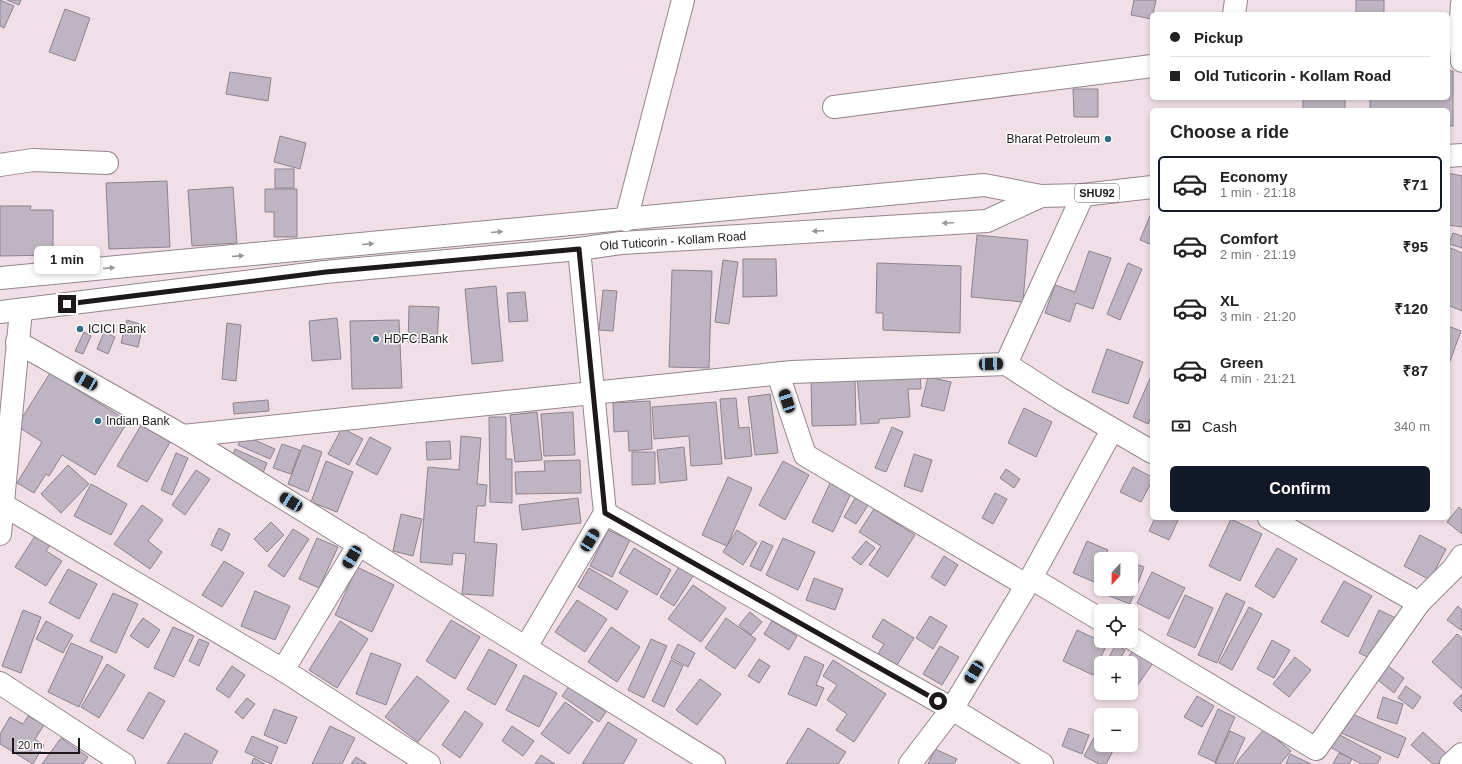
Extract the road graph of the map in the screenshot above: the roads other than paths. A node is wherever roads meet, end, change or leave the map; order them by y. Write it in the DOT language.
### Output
graph roads {
  1 [pos="683,0"];
  2 [pos="1236,0"];
  3 [pos="1462,4"];
  4 [pos="1234,12"];
  5 [pos="1454,33"];
  6 [pos="1462,61"];
  7 [pos="1150,66"];
  8 [pos="834,107"];
  9 [pos="1462,155"];
  10 [pos="1450,156"];
  11 [pos="107,162"];
  12 [pos="0,165"];
  13 [pos="1150,187"];
  14 [pos="1083,195"];
  15 [pos="1041,196"];
  16 [pos="626,220"];
  17 [pos="579,249"];
  18 [pos="0,278"];
  19 [pos="21,310"];
  20 [pos="0,312"];
  21 [pos="17,342"];
  22 [pos="1006,364"];
  23 [pos="778,374"];
  24 [pos="594,391"];
  25 [pos="1112,430"];
  26 [pos="183,436"];
  27 [pos="1150,451"];
  28 [pos="1,503"];
  29 [pos="605,513"];
  30 [pos="1273,520"];
  31 [pos="0,534"];
  32 [pos="359,544"];
  33 [pos="1462,556"];
  34 [pos="1028,582"];
  35 [pos="1419,603"];
  36 [pos="1094,616"];
  37 [pos="1138,642"];
  38 [pos="526,647"];
  39 [pos="283,670"];
  40 [pos="0,683"];
  41 [pos="952,709"];
  42 [pos="1462,754"];
  43 [pos="124,764"];
  44 [pos="429,764"];
  45 [pos="714,764"];
  46 [pos="910,764"];
  47 [pos="1042,764"];
  48 [pos="1451,764"];
  1 -- 16 [label="street"];
  2 -- 4 [label="street"];
  3 -- 5 [label="street"];
  5 -- 6 [label="street"];
  7 -- 8 [label="street"];
  9 -- 10 [label="street"];
  11 -- 12 [label="street"];
  13 -- 14 [label="street, Old Tuticorin - Kollam Road / SHU92"];
  14 -- 15 [label="street, Old Tuticorin - Kollam Road / SHU92"];
  14 -- 22 [label="street"];
  15 -- 16 [label="street"];
  15 -- 17 [label="street, Old Tuticorin - Kollam Road / SHU92, one-way"];
  18 -- 16 [label="street, one-way"];
  17 -- 19 [label="street, Old Tuticorin - Kollam Road / SHU92"];
  17 -- 24 [label="street"];
  19 -- 20 [label="street, Old Tuticorin - Kollam Road / SHU92"];
  19 -- 21 [label="street"];
  21 -- 26 [label="street"];
  21 -- 28 [label="street"];
  22 -- 23 [label="street"];
  22 -- 25 [label="street"];
  23 -- 24 [label="street"];
  23 -- 34 [label="street"];
  24 -- 26 [label="street"];
  24 -- 29 [label="street"];
  25 -- 27 [label="street"];
  25 -- 34 [label="street"];
  26 -- 32 [label="street"];
  28 -- 31 [label="street"];
  28 -- 39 [label="street"];
  29 -- 38 [label="street"];
  29 -- 41 [label="street"];
  30 -- 35 [label="street"];
  32 -- 38 [label="street"];
  32 -- 39 [label="street"];
  33 -- 35 [label="street"];
  34 -- 36 [label="street"];
  34 -- 41 [label="street"];
  35 -- 37 [label="street"];
  38 -- 45 [label="street"];
  39 -- 44 [label="street"];
  40 -- 43 [label="street"];
  41 -- 46 [label="street"];
  41 -- 47 [label="street"];
  42 -- 48 [label="street"];
}
